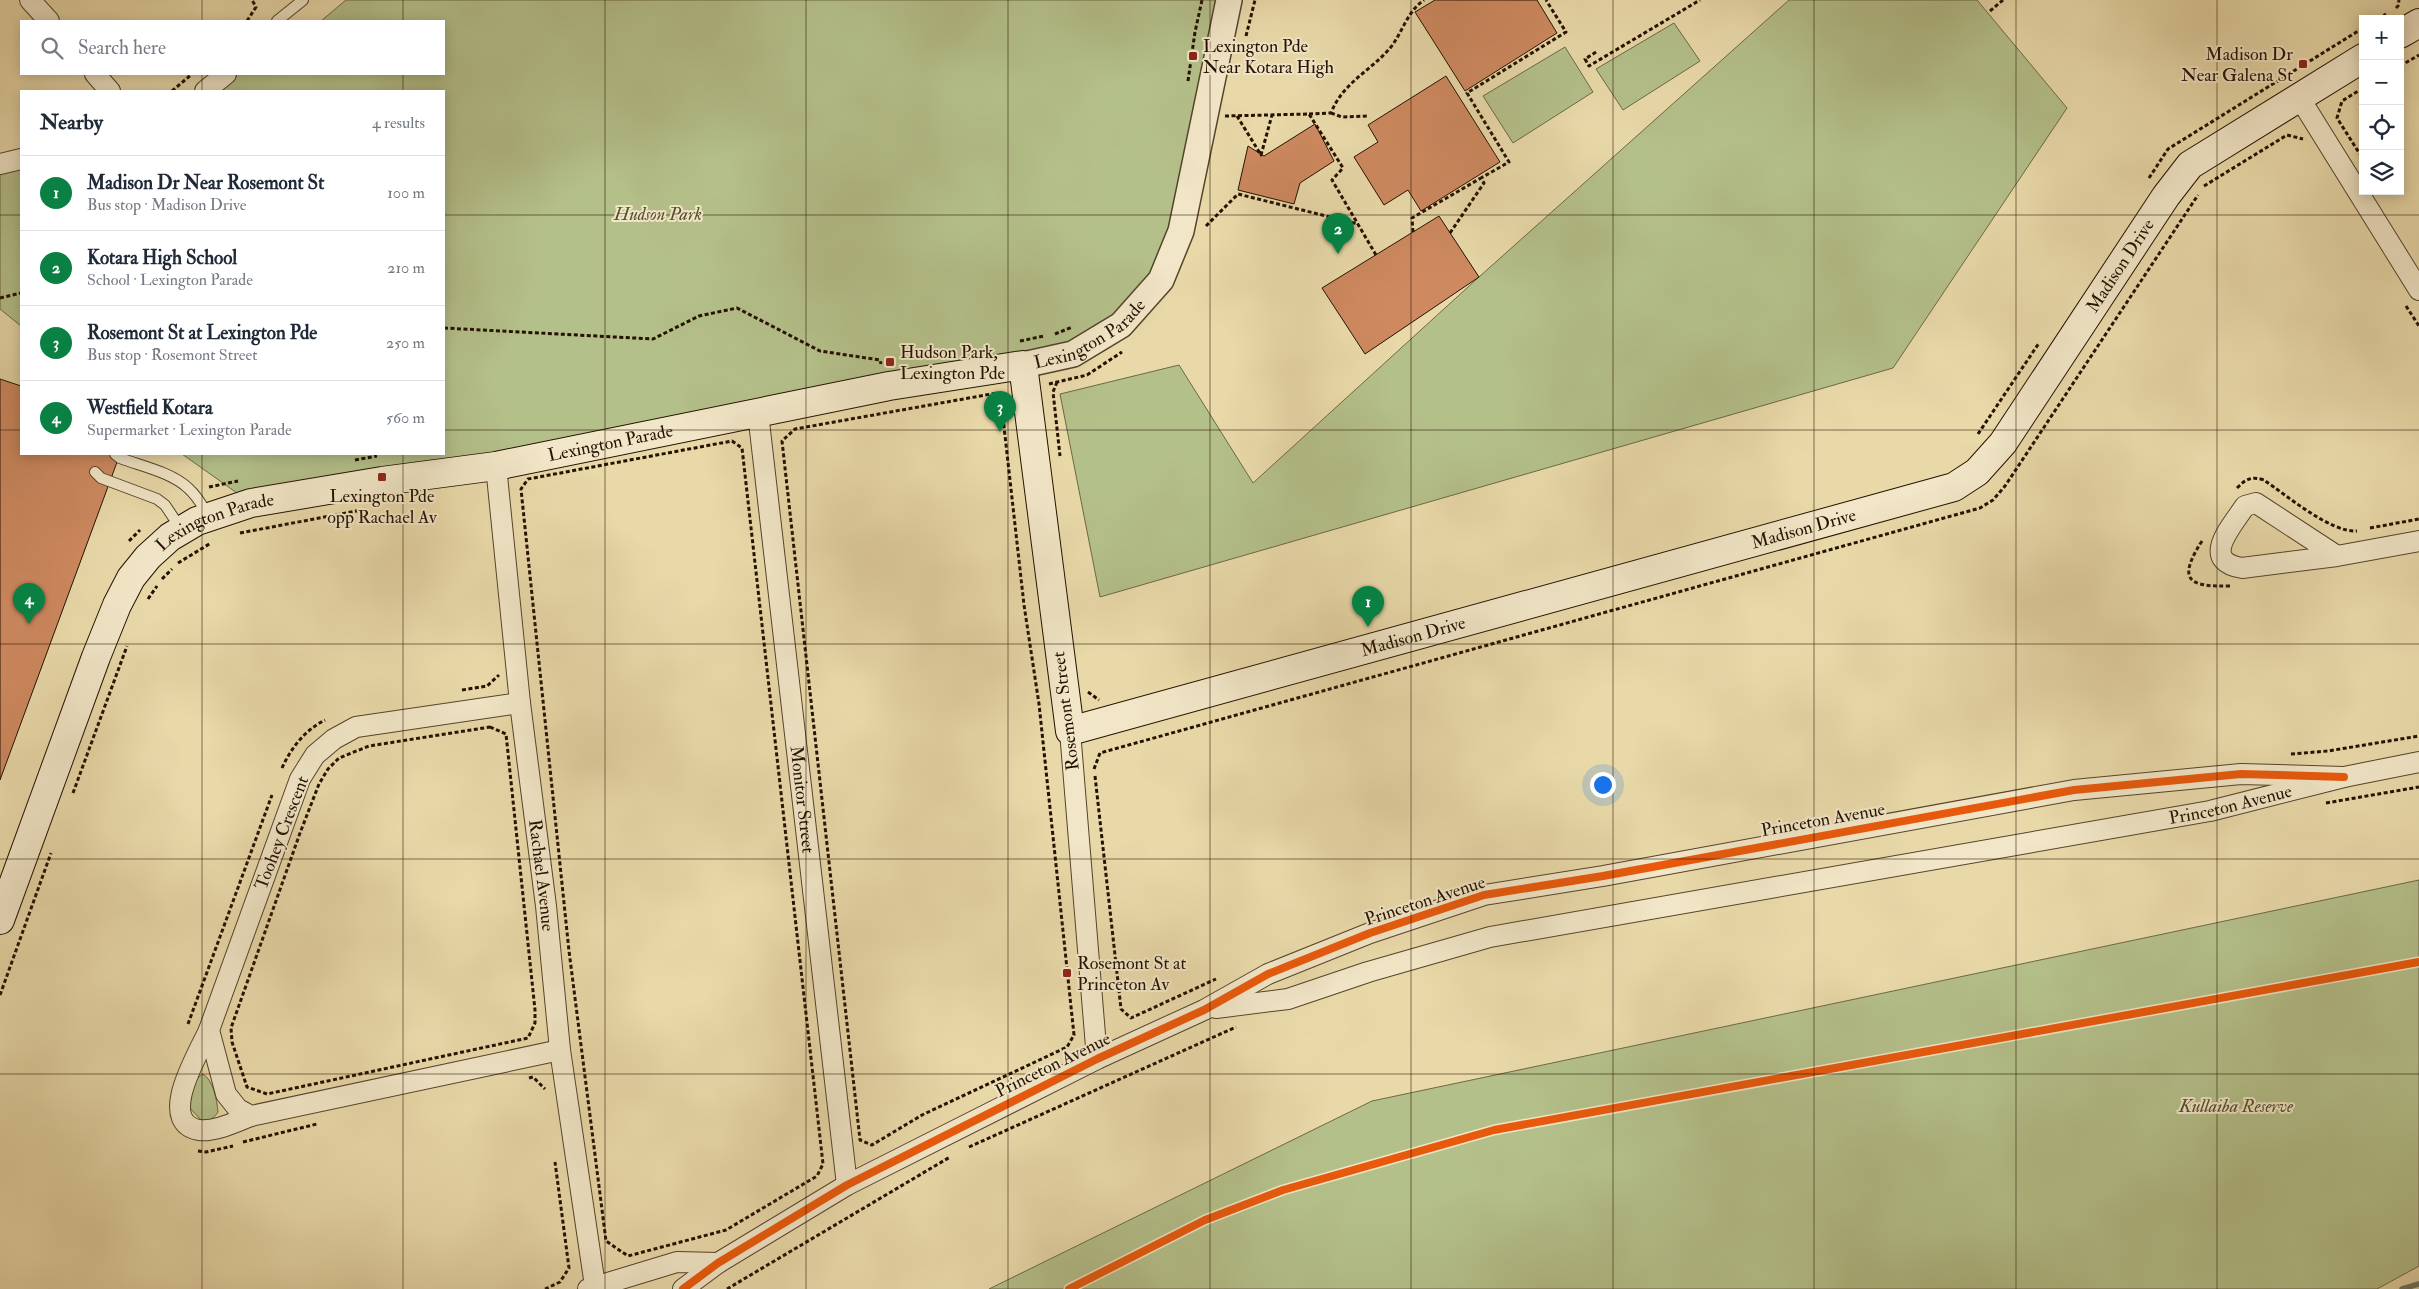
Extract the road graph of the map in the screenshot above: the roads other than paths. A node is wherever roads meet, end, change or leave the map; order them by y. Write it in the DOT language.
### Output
graph roads {
  1 [pos="30,0"];
  2 [pos="303,0"];
  3 [pos="1229,0"];
  4 [pos="48,20"];
  5 [pos="279,20"];
  6 [pos="2419,23"];
  7 [pos="2404,32"];
  8 [pos="2360,60"];
  9 [pos="96,75"];
  10 [pos="225,75"];
  11 [pos="109,90"];
  12 [pos="206,90"];
  13 [pos="2299,97"];
  14 [pos="20,159"];
  15 [pos="0,164"];
  16 [pos="2410,294"];
  17 [pos="1018,353"];
  18 [pos="758,413"];
  19 [pos="117,455"];
  20 [pos="496,466"];
  21 [pos="95,472"];
  22 [pos="214,528"];
  23 [pos="182,530"];
  24 [pos="2419,541"];
  25 [pos="2337,556"];
  26 [pos="520,703"];
  27 [pos="1070,731"];
  28 [pos="2419,762"];
  29 [pos="2344,777"];
  30 [pos="0,920"];
  31 [pos="1204,1010"];
  32 [pos="209,1030"];
  33 [pos="560,1050"];
  34 [pos="1097,1059"];
  35 [pos="251,1116"];
  36 [pos="847,1185"];
  37 [pos="718,1262"];
  38 [pos="592,1287"];
  39 [pos="683,1289"];
  1 -- 4 [label="street"];
  2 -- 5 [label="lane"];
  3 -- 17 [label="street, Lexington Parade"];
  6 -- 7 [label="main road"];
  8 -- 13 [label="main road, Madison Drive"];
  9 -- 11 [label="street"];
  10 -- 12 [label="street"];
  13 -- 16 [label="street"];
  13 -- 27 [label="main road, Madison Drive"];
  14 -- 15 [label="street"];
  17 -- 18 [label="main road, Lexington Parade"];
  17 -- 27 [label="main road, Rosemont Street"];
  18 -- 20 [label="main road, Lexington Parade"];
  18 -- 36 [label="street, Monitor Street"];
  19 -- 22 [label="lane"];
  20 -- 22 [label="main road, Lexington Parade"];
  20 -- 26 [label="street, Rachael Avenue"];
  21 -- 23 [label="lane"];
  22 -- 23 [label="main road, Lexington Parade"];
  23 -- 30 [label="main road, Lexington Parade"];
  24 -- 25 [label="street"];
  25 -- 25 [label="street"];
  26 -- 32 [label="street, Toohey Crescent"];
  26 -- 33 [label="street, Rachael Avenue"];
  27 -- 34 [label="street, Rosemont Street"];
  28 -- 29 [label="street, Princeton Avenue"];
  29 -- 31 [label="street, Princeton Avenue"];
  29 -- 31 [label="street, Princeton Avenue"];
  31 -- 34 [label="street, Princeton Avenue"];
  32 -- 35 [label="street"];
  32 -- 35 [label="street, Toohey Crescent"];
  33 -- 35 [label="street, Toohey Crescent"];
  33 -- 38 [label="street, Rachael Avenue"];
  34 -- 36 [label="street, Princeton Avenue"];
  36 -- 37 [label="street, Princeton Avenue"];
  37 -- 38 [label="street"];
  37 -- 39 [label="street, Princeton Avenue"];
}
